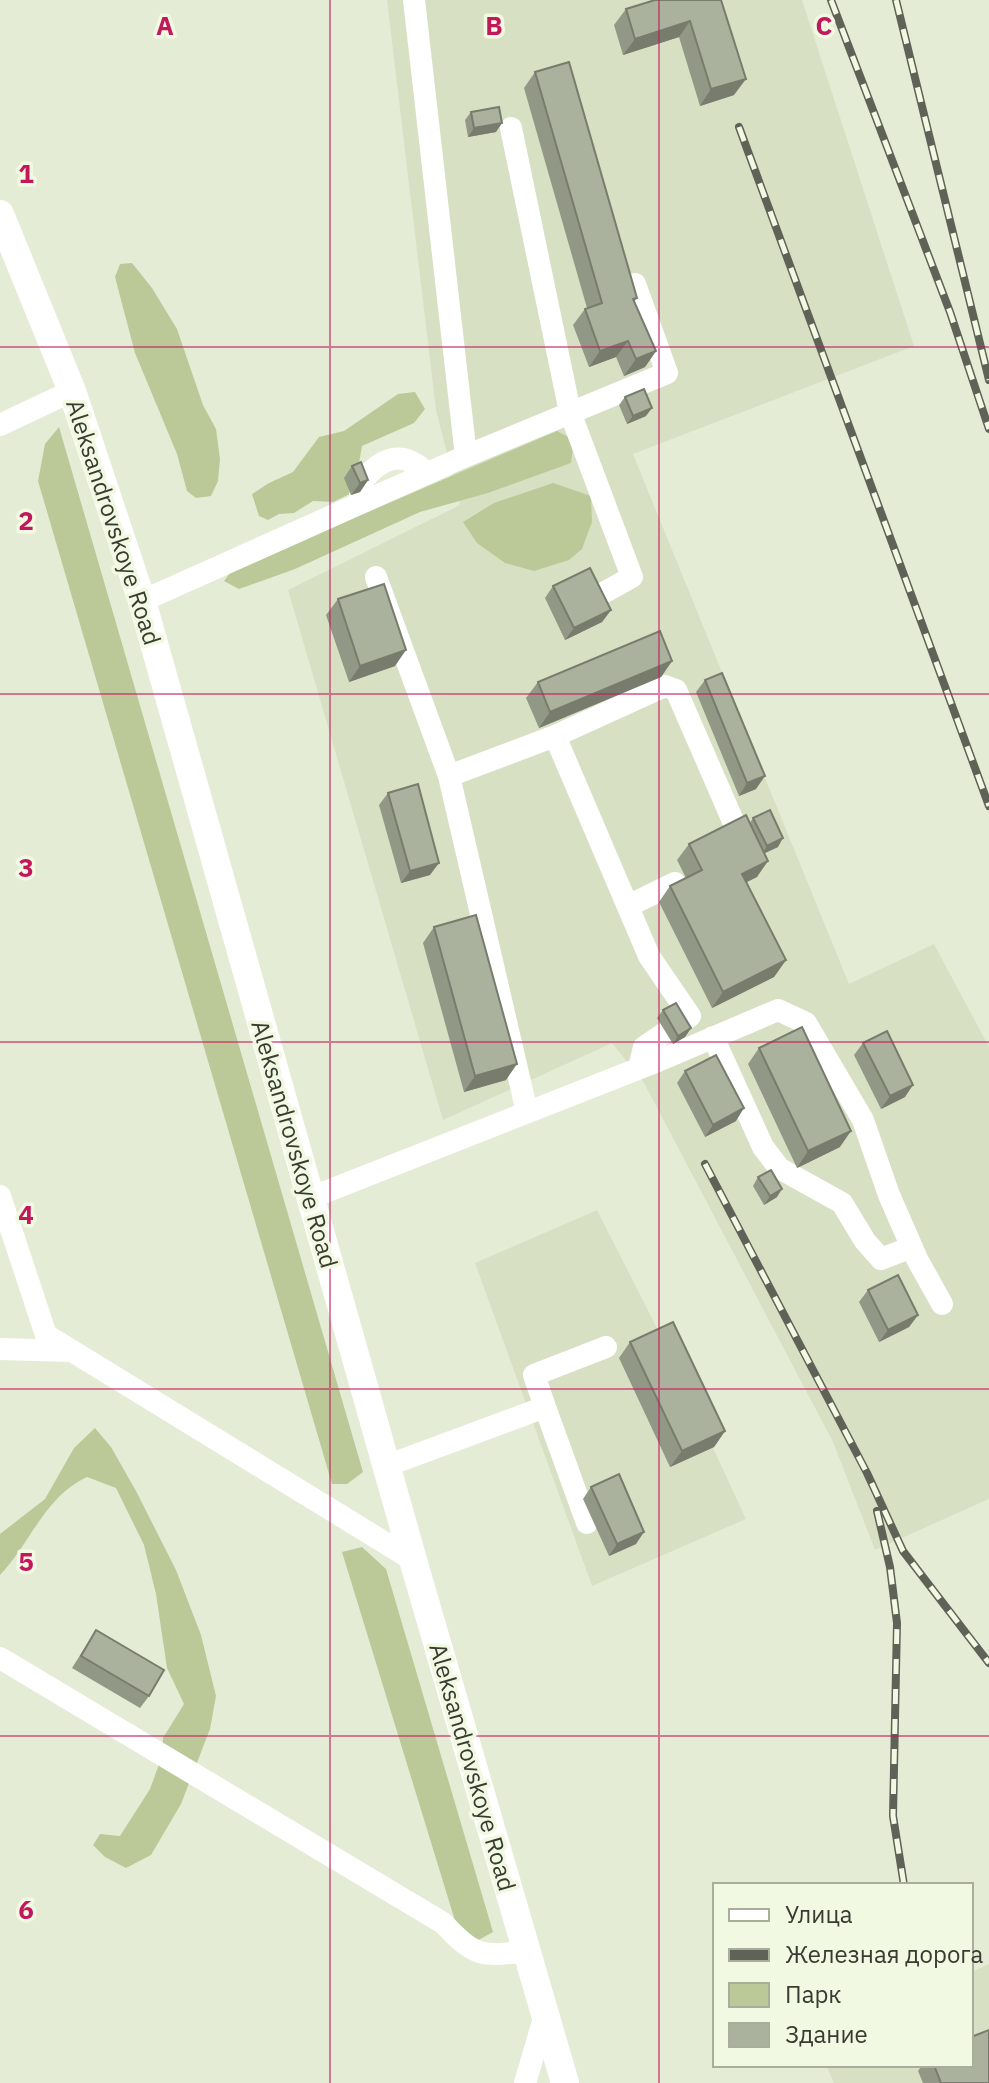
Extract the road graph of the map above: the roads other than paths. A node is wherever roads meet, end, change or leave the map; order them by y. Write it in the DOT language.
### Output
graph roads {
  1 [pos="414,0"];
  2 [pos="511,128"];
  3 [pos="0,214"];
  4 [pos="635,284"];
  5 [pos="72,391"];
  6 [pos="570,412"];
  7 [pos="0,425"];
  8 [pos="466,456"];
  9 [pos="376,577"];
  10 [pos="605,592"];
  11 [pos="142,601"];
  12 [pos="555,736"];
  13 [pos="449,776"];
  14 [pos="733,821"];
  15 [pos="675,883"];
  16 [pos="628,906"];
  17 [pos="713,1037"];
  18 [pos="639,1068"];
  19 [pos="527,1112"];
  20 [pos="0,1196"];
  21 [pos="310,1198"];
  22 [pos="912,1247"];
  23 [pos="942,1304"];
  24 [pos="606,1347"];
  25 [pos="0,1349"];
  26 [pos="72,1351"];
  27 [pos="545,1407"];
  28 [pos="386,1466"];
  29 [pos="587,1523"];
  30 [pos="413,1560"];
  31 [pos="0,1658"];
  32 [pos="527,1951"];
  33 [pos="545,2015"];
  34 [pos="525,2083"];
  35 [pos="565,2083"];
  1 -- 8 [label="street"];
  2 -- 6 [label="street"];
  3 -- 5 [label="main road, Aleksandrovskoye Road"];
  4 -- 6 [label="street"];
  5 -- 7 [label="street"];
  5 -- 11 [label="main road, Aleksandrovskoye Road"];
  6 -- 8 [label="street"];
  6 -- 10 [label="street"];
  8 -- 11 [label="street"];
  9 -- 13 [label="street"];
  11 -- 21 [label="main road, Aleksandrovskoye Road"];
  12 -- 13 [label="street"];
  12 -- 14 [label="street"];
  12 -- 16 [label="street"];
  13 -- 19 [label="street"];
  15 -- 16 [label="street"];
  16 -- 18 [label="street"];
  17 -- 18 [label="street"];
  17 -- 22 [label="street"];
  17 -- 22 [label="street"];
  18 -- 19 [label="street"];
  19 -- 21 [label="street"];
  20 -- 26 [label="street"];
  21 -- 28 [label="main road, Aleksandrovskoye Road"];
  22 -- 23 [label="street"];
  24 -- 27 [label="street"];
  25 -- 26 [label="street"];
  26 -- 30 [label="street"];
  27 -- 28 [label="street"];
  27 -- 29 [label="street"];
  28 -- 30 [label="main road, Aleksandrovskoye Road"];
  30 -- 32 [label="main road, Aleksandrovskoye Road"];
  31 -- 32 [label="street"];
  32 -- 33 [label="main road, Aleksandrovskoye Road"];
  33 -- 34 [label="street"];
  33 -- 35 [label="main road, Aleksandrovskoye Road"];
}
